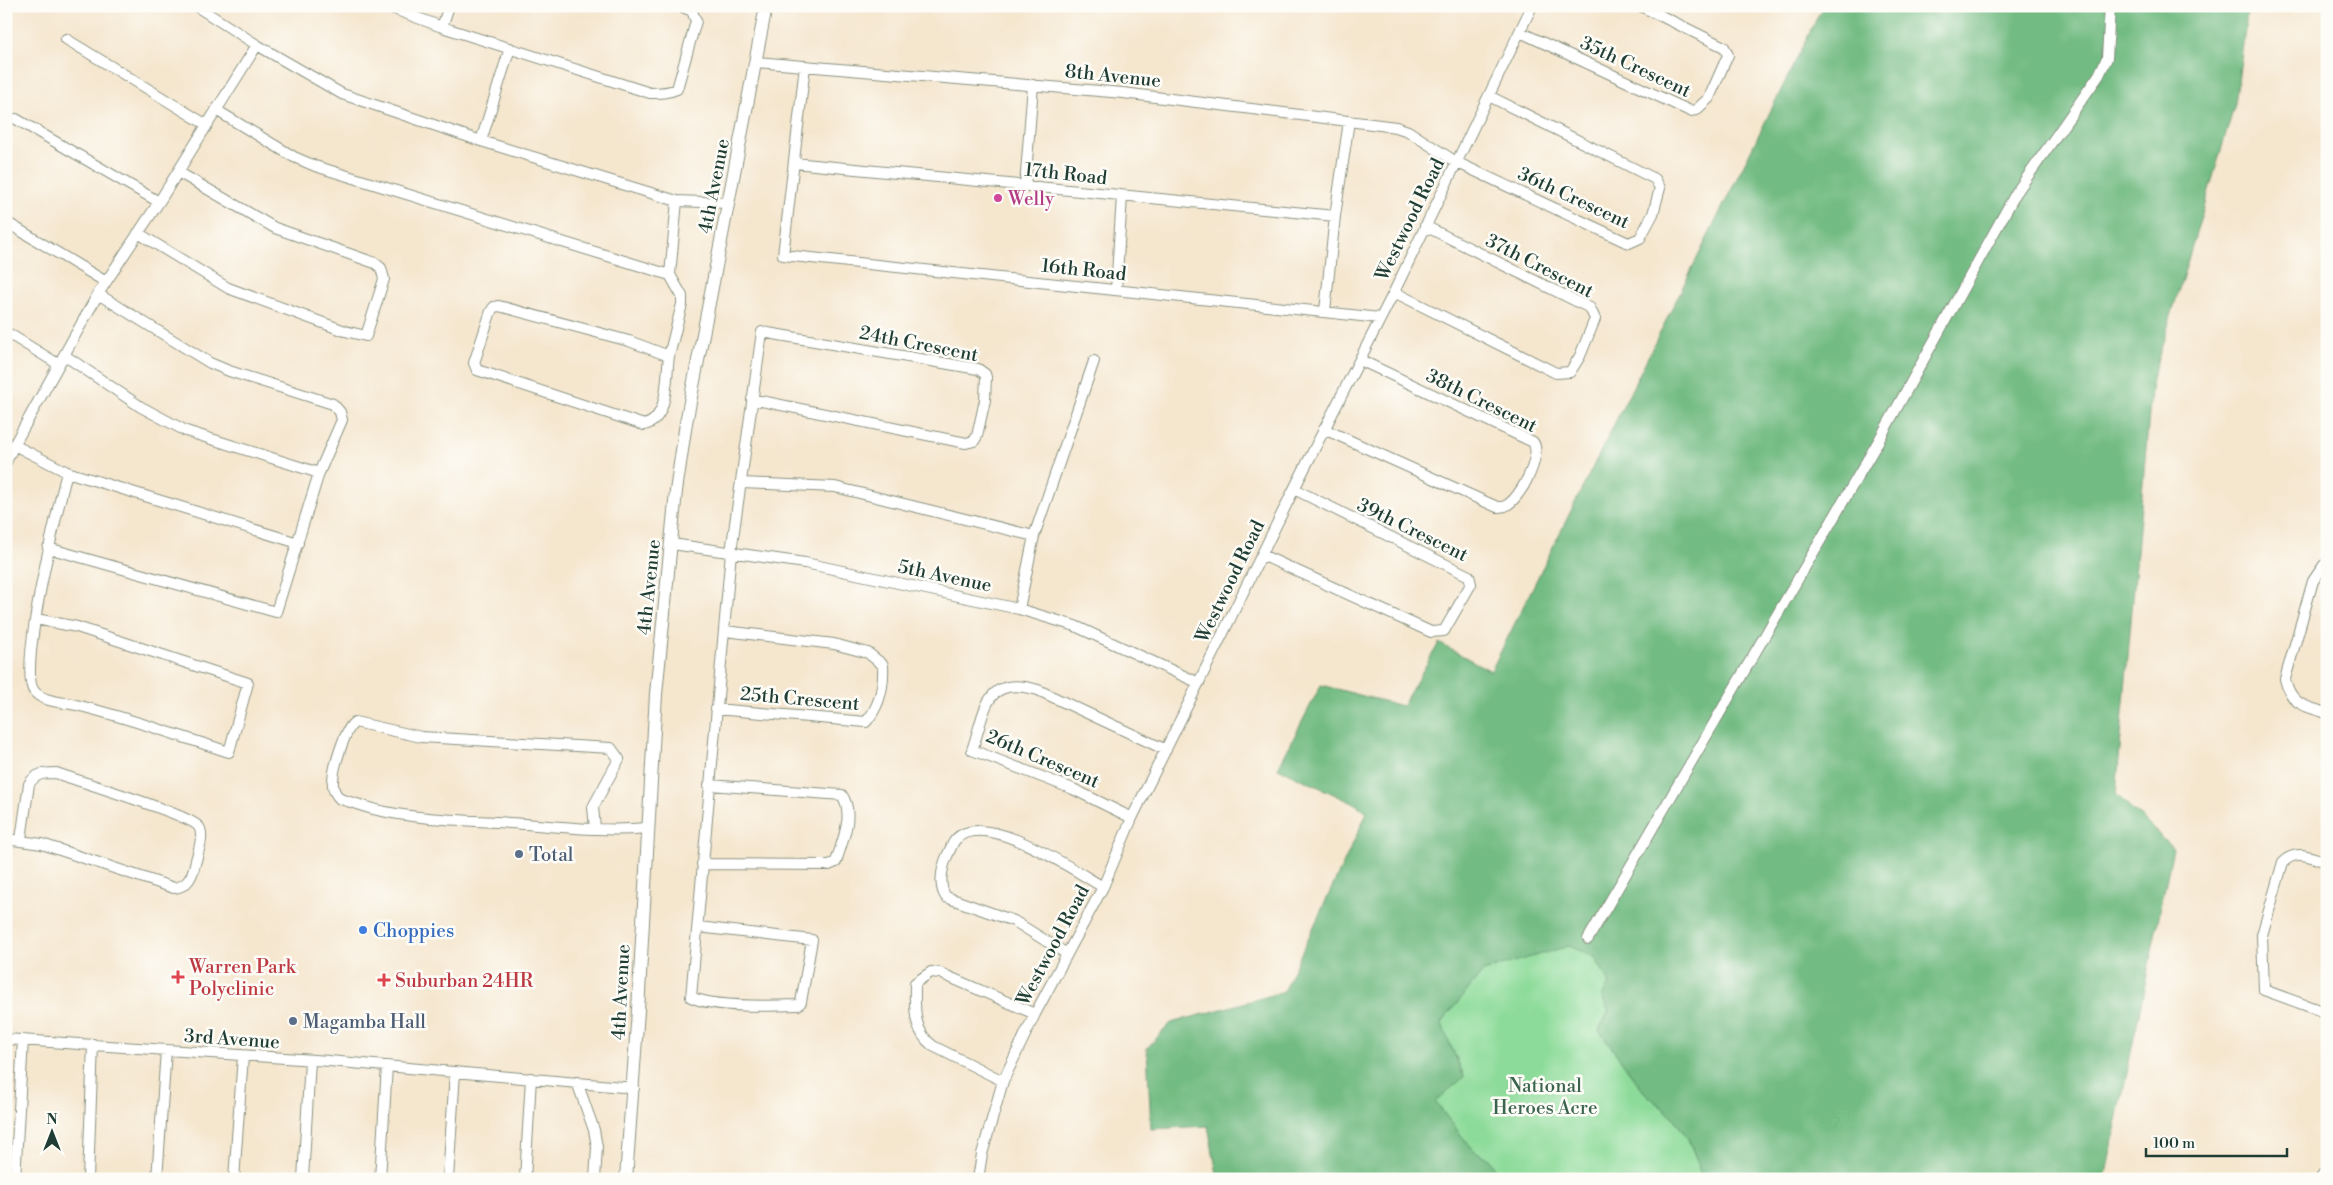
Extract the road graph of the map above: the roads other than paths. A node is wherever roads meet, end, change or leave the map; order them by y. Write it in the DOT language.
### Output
graph roads {
  1 [pos="196,6"];
  2 [pos="386,6"];
  3 [pos="450,6"];
  4 [pos="680,6"];
  5 [pos="766,6"];
  6 [pos="1532,6"];
  7 [pos="1642,6"];
  8 [pos="2110,6"];
  9 [pos="442,27"];
  10 [pos="1520,32"];
  11 [pos="66,39"];
  12 [pos="257,45"];
  13 [pos="510,48"];
  14 [pos="756,62"];
  15 [pos="805,66"];
  16 [pos="1033,85"];
  17 [pos="1489,96"];
  18 [pos="216,110"];
  19 [pos="16,119"];
  20 [pos="1348,121"];
  21 [pos="207,125"];
  22 [pos="481,141"];
  23 [pos="1456,162"];
  24 [pos="794,163"];
  25 [pos="178,172"];
  26 [pos="1025,186"];
  27 [pos="1122,196"];
  28 [pos="677,201"];
  29 [pos="159,202"];
  30 [pos="729,203"];
  31 [pos="1335,216"];
  32 [pos="6,222"];
  33 [pos="1425,226"];
  34 [pos="138,233"];
  35 [pos="670,274"];
  36 [pos="106,282"];
  37 [pos="1116,290"];
  38 [pos="1394,292"];
  39 [pos="98,294"];
  40 [pos="1325,311"];
  41 [pos="1380,318"];
  42 [pos="6,332"];
  43 [pos="64,354"];
  44 [pos="669,356"];
  45 [pos="1360,360"];
  46 [pos="1094,361"];
  47 [pos="58,364"];
  48 [pos="752,399"];
  49 [pos="1324,429"];
  50 [pos="14,445"];
  51 [pos="6,462"];
  52 [pos="67,472"];
  53 [pos="319,473"];
  54 [pos="742,484"];
  55 [pos="1294,489"];
  56 [pos="1034,536"];
  57 [pos="298,543"];
  58 [pos="672,544"];
  59 [pos="48,548"];
  60 [pos="731,552"];
  61 [pos="1262,555"];
  62 [pos="2327,565"];
  63 [pos="1019,609"];
  64 [pos="36,619"];
  65 [pos="725,632"];
  66 [pos="1199,682"];
  67 [pos="716,709"];
  68 [pos="2327,713"];
  69 [pos="1166,750"];
  70 [pos="709,785"];
  71 [pos="1132,818"];
  72 [pos="595,828"];
  73 [pos="647,828"];
  74 [pos="6,839"];
  75 [pos="21,840"];
  76 [pos="2327,862"];
  77 [pos="702,864"];
  78 [pos="1102,887"];
  79 [pos="698,927"];
  80 [pos="1588,939"];
  81 [pos="1067,954"];
  82 [pos="2327,1013"];
  83 [pos="1034,1014"];
  84 [pos="6,1039"];
  85 [pos="23,1040"];
  86 [pos="93,1044"];
  87 [pos="166,1050"];
  88 [pos="243,1056"];
  89 [pos="310,1061"];
  90 [pos="387,1066"];
  91 [pos="455,1072"];
  92 [pos="531,1078"];
  93 [pos="1003,1081"];
  94 [pos="577,1082"];
  95 [pos="634,1088"];
  96 [pos="2327,1176"];
  97 [pos="15,1179"];
  98 [pos="88,1179"];
  99 [pos="157,1179"];
  100 [pos="234,1179"];
  101 [pos="303,1179"];
  102 [pos="380,1179"];
  103 [pos="448,1179"];
  104 [pos="525,1179"];
  105 [pos="595,1179"];
  106 [pos="626,1179"];
  107 [pos="978,1179"];
  108 [pos="2321,1179"];
  1 -- 12 [label="street"];
  2 -- 9 [label="street"];
  3 -- 9 [label="street"];
  4 -- 13 [label="street"];
  5 -- 14 [label="street, 4th Avenue"];
  6 -- 10 [label="street, Westwood Road"];
  7 -- 10 [label="street, 35th Crescent"];
  8 -- 80 [label="street"];
  9 -- 13 [label="street"];
  10 -- 17 [label="street, Westwood Road"];
  11 -- 21 [label="street"];
  12 -- 18 [label="street"];
  12 -- 22 [label="street"];
  13 -- 22 [label="street"];
  14 -- 15 [label="street, 8th Avenue"];
  14 -- 30 [label="street, 4th Avenue"];
  15 -- 16 [label="street, 8th Avenue"];
  15 -- 24 [label="street"];
  16 -- 20 [label="street, 8th Avenue"];
  16 -- 26 [label="street"];
  17 -- 23 [label="street, Westwood Road"];
  17 -- 23 [label="street, 36th Crescent"];
  18 -- 21 [label="street"];
  18 -- 35 [label="street"];
  19 -- 29 [label="street"];
  20 -- 23 [label="street, 8th Avenue"];
  20 -- 31 [label="street"];
  21 -- 25 [label="street"];
  22 -- 28 [label="street"];
  23 -- 33 [label="street, Westwood Road"];
  24 -- 26 [label="street, 17th Road"];
  24 -- 37 [label="street, 16th Road"];
  25 -- 29 [label="street"];
  25 -- 34 [label="street"];
  26 -- 27 [label="street, 17th Road"];
  27 -- 31 [label="street, 17th Road"];
  27 -- 37 [label="street"];
  28 -- 30 [label="street"];
  28 -- 35 [label="street"];
  29 -- 34 [label="street"];
  30 -- 58 [label="street, 4th Avenue"];
  31 -- 40 [label="street"];
  32 -- 36 [label="street"];
  33 -- 38 [label="street, Westwood Road"];
  33 -- 38 [label="street, 37th Crescent"];
  34 -- 36 [label="street"];
  35 -- 44 [label="street"];
  36 -- 39 [label="street"];
  37 -- 40 [label="street, 16th Road"];
  38 -- 41 [label="street, Westwood Road"];
  39 -- 43 [label="street"];
  39 -- 53 [label="street"];
  40 -- 41 [label="street, 16th Road"];
  41 -- 45 [label="street, Westwood Road"];
  42 -- 47 [label="street"];
  43 -- 47 [label="street"];
  43 -- 53 [label="street"];
  44 -- 44 [label="street"];
  45 -- 49 [label="street, Westwood Road"];
  45 -- 49 [label="street, 38th Crescent"];
  46 -- 56 [label="street"];
  47 -- 50 [label="street"];
  48 -- 48 [label="street, 24th Crescent"];
  48 -- 54 [label="street"];
  49 -- 55 [label="street, Westwood Road"];
  50 -- 51 [label="street"];
  50 -- 52 [label="street"];
  52 -- 57 [label="street"];
  52 -- 59 [label="street"];
  53 -- 57 [label="street"];
  54 -- 56 [label="street"];
  54 -- 60 [label="street"];
  55 -- 61 [label="street, Westwood Road"];
  55 -- 61 [label="street, 39th Crescent"];
  56 -- 63 [label="street"];
  57 -- 59 [label="street"];
  58 -- 60 [label="street, 5th Avenue"];
  58 -- 73 [label="street, 4th Avenue"];
  59 -- 64 [label="street"];
  60 -- 63 [label="street, 5th Avenue"];
  60 -- 65 [label="street"];
  61 -- 66 [label="street, Westwood Road"];
  62 -- 68 [label="street"];
  63 -- 66 [label="street, 5th Avenue"];
  64 -- 64 [label="street"];
  65 -- 67 [label="street"];
  65 -- 67 [label="street, 25th Crescent"];
  66 -- 69 [label="street, Westwood Road"];
  67 -- 70 [label="street"];
  69 -- 71 [label="street, Westwood Road"];
  69 -- 71 [label="street, 26th Crescent"];
  70 -- 77 [label="street"];
  70 -- 77 [label="street"];
  71 -- 78 [label="street, Westwood Road"];
  72 -- 72 [label="street"];
  72 -- 73 [label="street"];
  73 -- 95 [label="street, 4th Avenue"];
  74 -- 75 [label="street"];
  75 -- 75 [label="street"];
  76 -- 82 [label="street"];
  77 -- 79 [label="street"];
  78 -- 81 [label="street, Westwood Road"];
  78 -- 81 [label="street"];
  79 -- 79 [label="street"];
  81 -- 83 [label="street, Westwood Road"];
  83 -- 93 [label="street, Westwood Road"];
  83 -- 93 [label="street"];
  84 -- 85 [label="street, 3rd Avenue"];
  85 -- 86 [label="street, 3rd Avenue"];
  85 -- 97 [label="street"];
  86 -- 87 [label="street, 3rd Avenue"];
  86 -- 98 [label="street"];
  87 -- 88 [label="street, 3rd Avenue"];
  87 -- 99 [label="street"];
  88 -- 89 [label="street, 3rd Avenue"];
  88 -- 100 [label="street"];
  89 -- 90 [label="street, 3rd Avenue"];
  89 -- 101 [label="street"];
  90 -- 91 [label="street, 3rd Avenue"];
  90 -- 102 [label="street"];
  91 -- 92 [label="street, 3rd Avenue"];
  91 -- 103 [label="street"];
  92 -- 94 [label="street, 3rd Avenue"];
  92 -- 104 [label="street"];
  93 -- 107 [label="street, Westwood Road"];
  94 -- 95 [label="street, 3rd Avenue"];
  94 -- 105 [label="street"];
  95 -- 106 [label="street, 4th Avenue"];
  96 -- 108 [label="street"];
}
